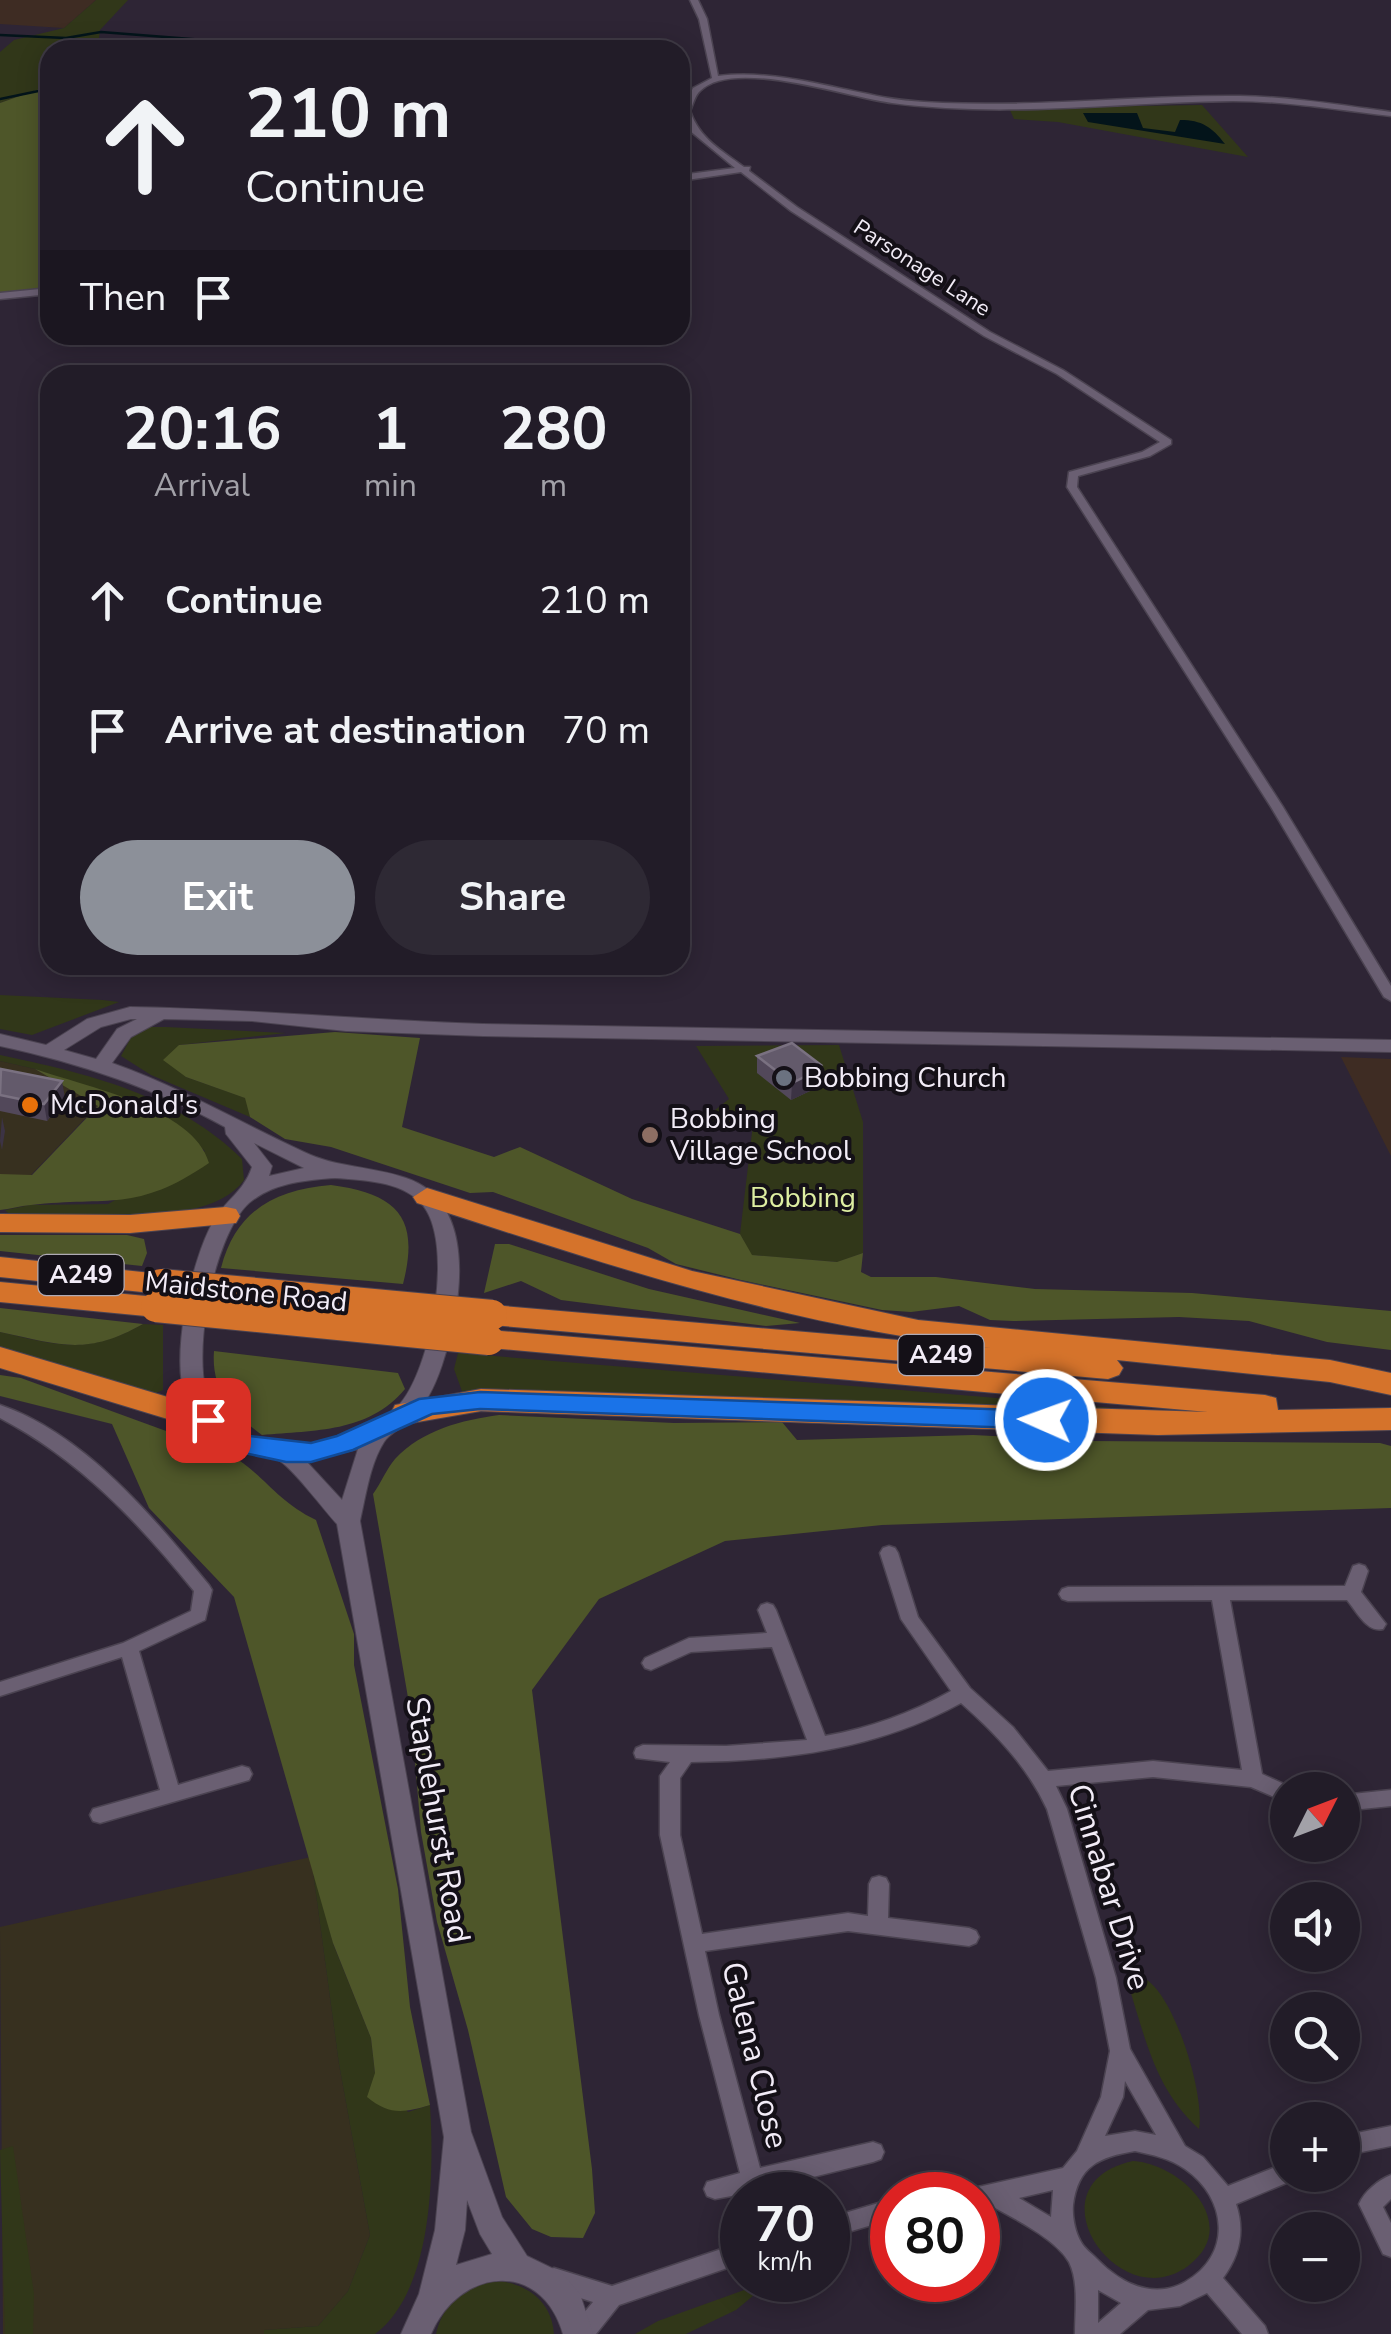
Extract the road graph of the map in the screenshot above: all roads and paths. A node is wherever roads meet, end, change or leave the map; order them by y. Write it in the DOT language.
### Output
graph roads {
  1 [pos="694,0"];
  2 [pos="714,76"];
  3 [pos="690,103"];
  4 [pos="1391,114"];
  5 [pos="690,122"];
  6 [pos="746,169"];
  7 [pos="690,177"];
  8 [pos="40,292"];
  9 [pos="0,296"];
  10 [pos="1391,997"];
  11 [pos="163,1014"];
  12 [pos="0,1040"];
  13 [pos="1391,1046"];
  14 [pos="49,1050"];
  15 [pos="101,1065"];
  16 [pos="222,1118"];
  17 [pos="335,1172"];
  18 [pos="254,1190"];
  19 [pos="427,1197"];
  20 [pos="226,1216"];
  21 [pos="0,1223"];
  22 [pos="0,1267"];
  23 [pos="0,1292"];
  24 [pos="159,1296"];
  25 [pos="490,1328"];
  26 [pos="0,1358"];
  27 [pos="1391,1386"];
  28 [pos="0,1411"];
  29 [pos="406,1412"];
  30 [pos="1391,1418"];
  31 [pos="208,1420"];
  32 [pos="378,1432"];
  33 [pos="286,1453"];
  34 [pos="348,1520"];
  35 [pos="889,1553"];
  36 [pos="1359,1571"];
  37 [pos="1352,1593"];
  38 [pos="1068,1594"];
  39 [pos="1220,1594"];
  40 [pos="767,1610"];
  41 [pos="1377,1624"];
  42 [pos="777,1640"];
  43 [pos="129,1648"];
  44 [pos="651,1662"];
  45 [pos="0,1689"];
  46 [pos="963,1693"];
  47 [pos="818,1744"];
  48 [pos="643,1753"];
  49 [pos="684,1755"];
  50 [pos="242,1774"];
  51 [pos="1043,1778"];
  52 [pos="1254,1779"];
  53 [pos="1270,1787"];
  54 [pos="171,1794"];
  55 [pos="1391,1798"];
  56 [pos="1360,1801"];
  57 [pos="100,1815"];
  58 [pos="879,1884"];
  59 [pos="878,1923"];
  60 [pos="968,1937"];
  61 [pos="695,1944"];
  62 [pos="1120,2051"];
  63 [pos="457,2132"];
  64 [pos="1391,2136"];
  65 [pos="1360,2142"];
  66 [pos="1175,2149"];
  67 [pos="873,2152"];
  68 [pos="1086,2155"];
  69 [pos="750,2172"];
  70 [pos="793,2172"];
  71 [pos="1068,2176"];
  72 [pos="1270,2179"];
  73 [pos="1391,2185"];
  74 [pos="720,2188"];
  75 [pos="716,2189"];
  76 [pos="1000,2193"];
  77 [pos="1224,2198"];
  78 [pos="1000,2204"];
  79 [pos="1391,2246"];
  80 [pos="1076,2258"];
  81 [pos="720,2260"];
  82 [pos="531,2272"];
  83 [pos="1209,2279"];
  84 [pos="612,2297"];
  85 [pos="432,2298"];
  86 [pos="1144,2298"];
  87 [pos="416,2334"];
  88 [pos="579,2334"];
  89 [pos="1086,2334"];
  90 [pos="1102,2334"];
  91 [pos="1257,2334"];
  1 -- 2 [label="street"];
  2 -- 3 [label="street, Parsonage Lane"];
  2 -- 4 [label="street"];
  5 -- 6 [label="street, Parsonage Lane"];
  6 -- 7 [label="street"];
  6 -- 10 [label="street, Parsonage Lane"];
  8 -- 9 [label="street"];
  11 -- 13 [label="main road"];
  11 -- 14 [label="main road"];
  11 -- 15 [label="main road"];
  12 -- 14 [label="main road"];
  14 -- 15 [label="main road"];
  15 -- 16 [label="main road"];
  16 -- 17 [label="main road"];
  16 -- 18 [label="main road"];
  17 -- 18 [label="main road"];
  17 -- 19 [label="main road"];
  18 -- 20 [label="main road"];
  19 -- 27 [label="highway"];
  19 -- 29 [label="main road"];
  20 -- 21 [label="highway"];
  20 -- 31 [label="main road"];
  22 -- 24 [label="highway, Maidstone Road / A249"];
  23 -- 24 [label="highway, Maidstone Road / A249"];
  24 -- 25 [label="highway, Maidstone Road / A249, bridge"];
  25 -- 27 [label="highway, A249"];
  25 -- 30 [label="highway, A249"];
  26 -- 31 [label="highway"];
  28 -- 43 [label="street"];
  29 -- 30 [label="highway"];
  29 -- 32 [label="main road"];
  31 -- 33 [label="main road"];
  32 -- 33 [label="main road"];
  32 -- 34 [label="main road, Staplehurst Road"];
  33 -- 34 [label="main road"];
  34 -- 63 [label="main road, Staplehurst Road"];
  35 -- 46 [label="street, Cinnabar Drive"];
  36 -- 37 [label="street"];
  37 -- 39 [label="street"];
  37 -- 41 [label="street"];
  38 -- 39 [label="street"];
  39 -- 52 [label="street"];
  40 -- 42 [label="street"];
  42 -- 44 [label="street"];
  42 -- 47 [label="street"];
  43 -- 45 [label="street"];
  43 -- 54 [label="street"];
  46 -- 47 [label="street"];
  46 -- 51 [label="street, Cinnabar Drive"];
  47 -- 49 [label="street"];
  48 -- 49 [label="street"];
  49 -- 61 [label="street, Galena Close"];
  50 -- 54 [label="street"];
  51 -- 52 [label="street"];
  51 -- 62 [label="street, Cinnabar Drive"];
  52 -- 53 [label="street"];
  54 -- 57 [label="street"];
  55 -- 56 [label="street"];
  58 -- 59 [label="street"];
  59 -- 60 [label="street, Galena Close"];
  59 -- 61 [label="street, Galena Close"];
  61 -- 69 [label="street, Galena Close"];
  62 -- 66 [label="street, Cinnabar Drive"];
  62 -- 68 [label="street, Cinnabar Drive"];
  63 -- 82 [label="main road, Staplehurst Road"];
  63 -- 85 [label="main road, Staplehurst Road"];
  64 -- 65 [label="street"];
  66 -- 68 [label="street"];
  66 -- 77 [label="street"];
  67 -- 70 [label="street, Galena Close"];
  68 -- 71 [label="street"];
  71 -- 76 [label="street"];
  71 -- 80 [label="street"];
  72 -- 77 [label="street"];
  73 -- 79 [label="street"];
  74 -- 75 [label="street, Galena Close"];
  77 -- 83 [label="street"];
  78 -- 80 [label="street"];
  80 -- 86 [label="street"];
  80 -- 89 [label="street"];
  81 -- 84 [label="street"];
  82 -- 84 [label="street"];
  82 -- 85 [label="main road"];
  82 -- 88 [label="main road, Staplehurst Road"];
  83 -- 86 [label="street"];
  83 -- 91 [label="street"];
  84 -- 88 [label="street"];
  85 -- 87 [label="main road, Staplehurst Road"];
  86 -- 90 [label="street"];
}
